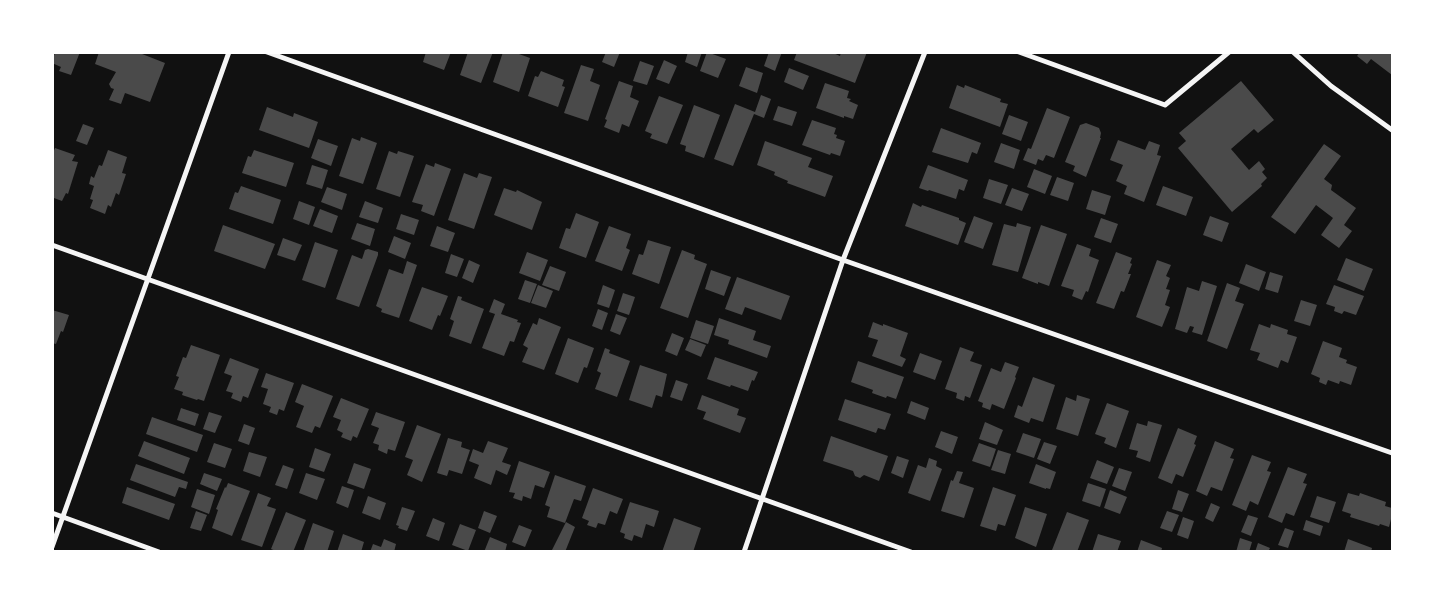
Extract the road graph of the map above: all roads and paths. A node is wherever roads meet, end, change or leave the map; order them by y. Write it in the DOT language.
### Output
graph roads {
  1 [pos="229,52"];
  2 [pos="267,52"];
  3 [pos="924,52"];
  4 [pos="1019,52"];
  5 [pos="1229,52"];
  6 [pos="1293,52"];
  7 [pos="1392,130"];
  8 [pos="52,245"];
  9 [pos="843,260"];
  10 [pos="148,279"];
  11 [pos="1392,453"];
  12 [pos="763,499"];
  13 [pos="52,513"];
  14 [pos="63,517"];
  15 [pos="52,547"];
  16 [pos="159,552"];
  17 [pos="744,552"];
  18 [pos="911,552"];
  1 -- 10 [label="street"];
  2 -- 9 [label="street"];
  3 -- 9 [label="street"];
  4 -- 5 [label="street"];
  6 -- 7 [label="street"];
  8 -- 10 [label="street"];
  9 -- 11 [label="street"];
  9 -- 12 [label="street"];
  10 -- 12 [label="street"];
  10 -- 14 [label="street"];
  12 -- 17 [label="street"];
  12 -- 18 [label="street"];
  13 -- 14 [label="street"];
  14 -- 15 [label="street"];
  14 -- 16 [label="street"];
}
